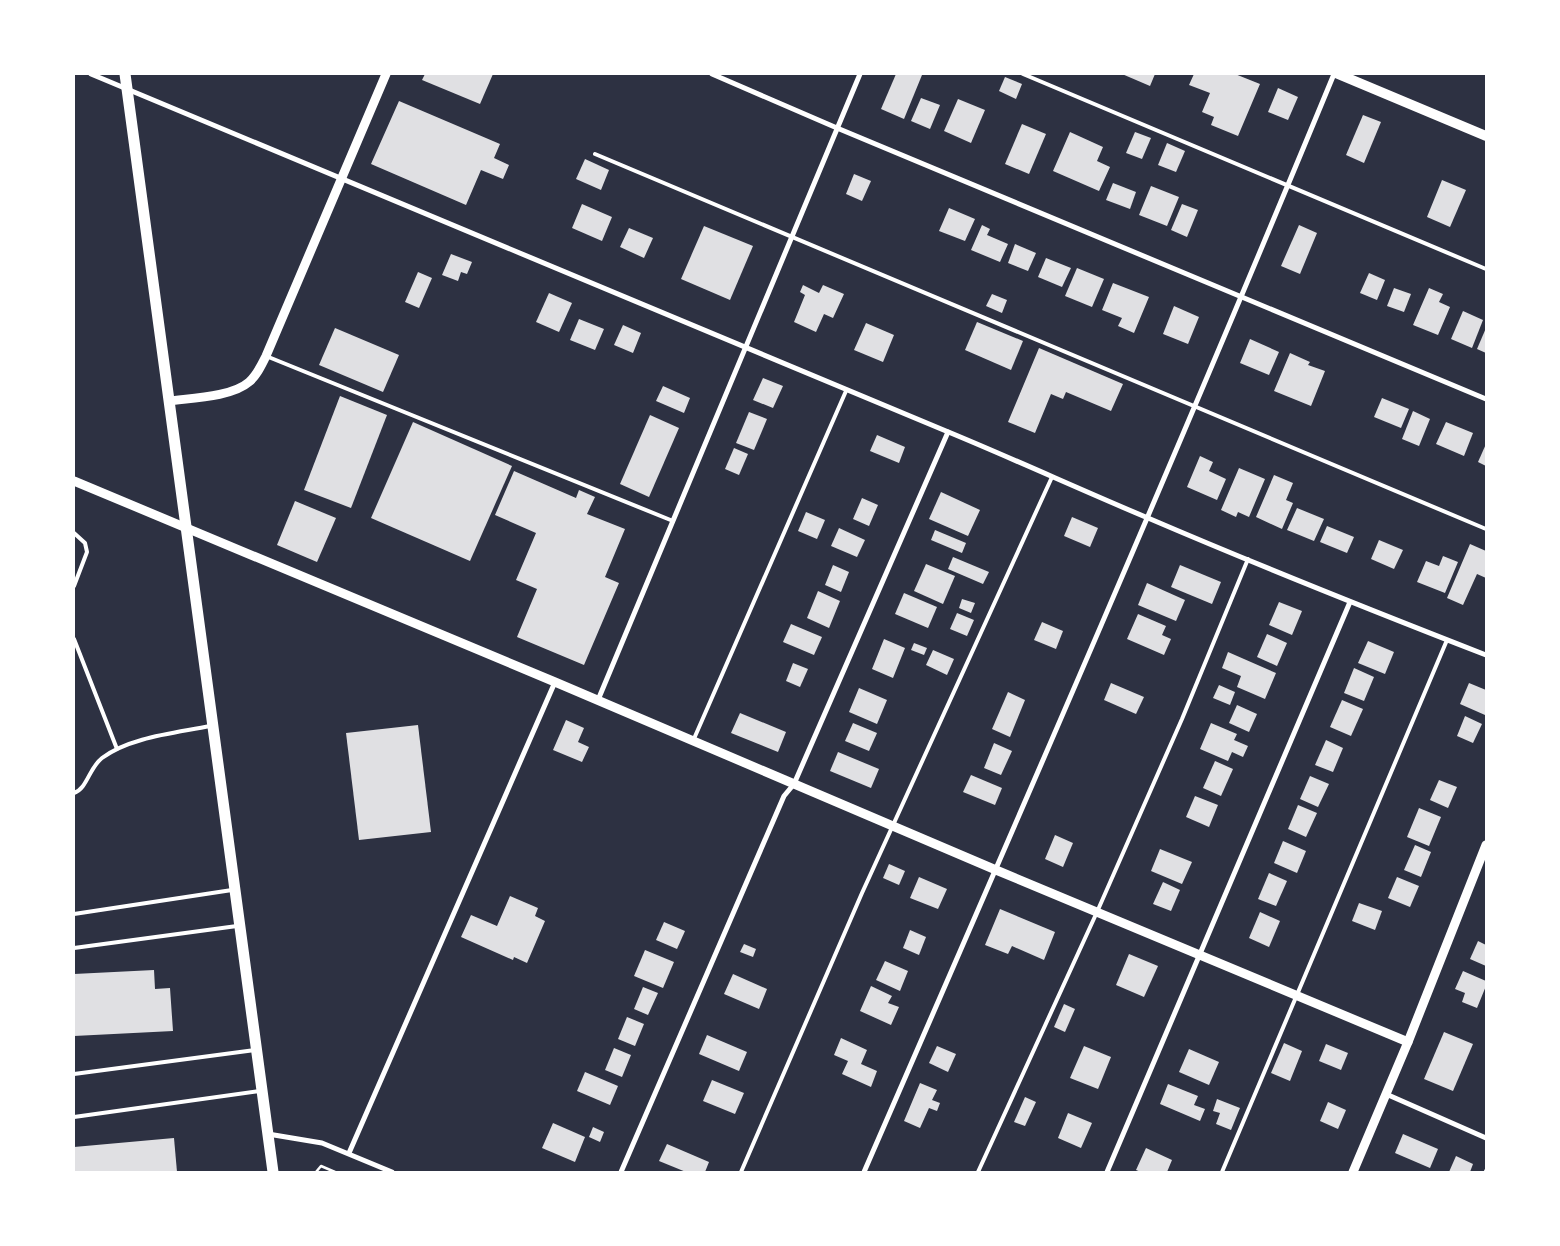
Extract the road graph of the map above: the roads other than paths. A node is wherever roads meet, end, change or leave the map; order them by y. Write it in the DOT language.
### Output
graph roads {
  1 [pos="91,74"];
  2 [pos="125,74"];
  3 [pos="386,74"];
  4 [pos="712,74"];
  5 [pos="860,74"];
  6 [pos="1024,74"];
  7 [pos="1334,74"];
  8 [pos="1338,74"];
  9 [pos="127,89"];
  10 [pos="837,128"];
  11 [pos="1486,136"];
  12 [pos="595,154"];
  13 [pos="341,178"];
  14 [pos="1288,184"];
  15 [pos="791,237"];
  16 [pos="1486,269"];
  17 [pos="1242,298"];
  18 [pos="745,348"];
  19 [pos="266,356"];
  20 [pos="846,391"];
  21 [pos="1486,399"];
  22 [pos="169,401"];
  23 [pos="1195,406"];
  24 [pos="948,432"];
  25 [pos="1052,477"];
  26 [pos="74,481"];
  27 [pos="1148,518"];
  28 [pos="672,521"];
  29 [pos="186,529"];
  30 [pos="1486,530"];
  31 [pos="74,533"];
  32 [pos="1248,560"];
  33 [pos="74,586"];
  34 [pos="1350,602"];
  35 [pos="74,639"];
  36 [pos="1447,640"];
  37 [pos="1486,655"];
  38 [pos="555,682"];
  39 [pos="598,700"];
  40 [pos="212,725"];
  41 [pos="693,741"];
  42 [pos="117,750"];
  43 [pos="794,784"];
  44 [pos="74,794"];
  45 [pos="893,826"];
  46 [pos="1486,845"];
  47 [pos="996,870"];
  48 [pos="234,889"];
  49 [pos="1097,912"];
  50 [pos="74,914"];
  51 [pos="240,926"];
  52 [pos="74,948"];
  53 [pos="1200,956"];
  54 [pos="1297,996"];
  55 [pos="1408,1042"];
  56 [pos="256,1050"];
  57 [pos="74,1074"];
  58 [pos="262,1091"];
  59 [pos="1386,1094"];
  60 [pos="74,1117"];
  61 [pos="268,1134"];
  62 [pos="1486,1138"];
  63 [pos="349,1153"];
  64 [pos="273,1172"];
  65 [pos="392,1172"];
  66 [pos="621,1172"];
  67 [pos="740,1172"];
  68 [pos="864,1172"];
  69 [pos="978,1172"];
  70 [pos="1107,1172"];
  71 [pos="1222,1172"];
  72 [pos="1353,1172"];
  1 -- 9 [label="street"];
  2 -- 9 [label="main road"];
  3 -- 13 [label="street"];
  4 -- 10 [label="street"];
  5 -- 10 [label="street"];
  6 -- 14 [label="lane"];
  7 -- 14 [label="street"];
  8 -- 11 [label="main road"];
  9 -- 13 [label="street"];
  9 -- 22 [label="main road"];
  10 -- 15 [label="street"];
  10 -- 17 [label="street"];
  12 -- 15 [label="lane"];
  13 -- 18 [label="street"];
  13 -- 19 [label="street"];
  14 -- 16 [label="lane"];
  14 -- 17 [label="street"];
  15 -- 18 [label="street"];
  15 -- 23 [label="lane"];
  17 -- 21 [label="street"];
  17 -- 23 [label="street"];
  18 -- 20 [label="street"];
  18 -- 28 [label="street"];
  19 -- 22 [label="street"];
  19 -- 28 [label="lane"];
  20 -- 24 [label="street"];
  20 -- 41 [label="lane"];
  22 -- 29 [label="main road"];
  23 -- 27 [label="street"];
  23 -- 30 [label="lane"];
  24 -- 25 [label="street"];
  24 -- 43 [label="street"];
  25 -- 27 [label="street"];
  25 -- 45 [label="lane"];
  26 -- 29 [label="street"];
  27 -- 32 [label="street"];
  27 -- 47 [label="street"];
  28 -- 39 [label="street"];
  29 -- 38 [label="street"];
  29 -- 40 [label="main road"];
  31 -- 33 [label="lane"];
  32 -- 34 [label="street"];
  32 -- 49 [label="lane"];
  34 -- 36 [label="street"];
  34 -- 53 [label="street"];
  35 -- 42 [label="lane"];
  36 -- 37 [label="street"];
  36 -- 54 [label="lane"];
  38 -- 39 [label="street"];
  38 -- 63 [label="street"];
  39 -- 41 [label="street"];
  40 -- 42 [label="lane"];
  40 -- 48 [label="main road"];
  41 -- 43 [label="street"];
  42 -- 44 [label="lane"];
  43 -- 45 [label="street"];
  43 -- 66 [label="street"];
  45 -- 47 [label="street"];
  45 -- 67 [label="lane"];
  46 -- 55 [label="street"];
  47 -- 49 [label="street"];
  47 -- 68 [label="street"];
  48 -- 50 [label="lane"];
  48 -- 51 [label="main road"];
  49 -- 53 [label="street"];
  49 -- 69 [label="lane"];
  51 -- 52 [label="lane"];
  51 -- 56 [label="main road"];
  53 -- 54 [label="street"];
  53 -- 70 [label="street"];
  54 -- 55 [label="street"];
  54 -- 71 [label="lane"];
  55 -- 59 [label="street"];
  56 -- 57 [label="lane"];
  56 -- 58 [label="main road"];
  58 -- 60 [label="lane"];
  58 -- 61 [label="main road"];
  59 -- 62 [label="street"];
  59 -- 72 [label="street"];
  61 -- 63 [label="street"];
  61 -- 64 [label="main road"];
  63 -- 65 [label="street"];
}
